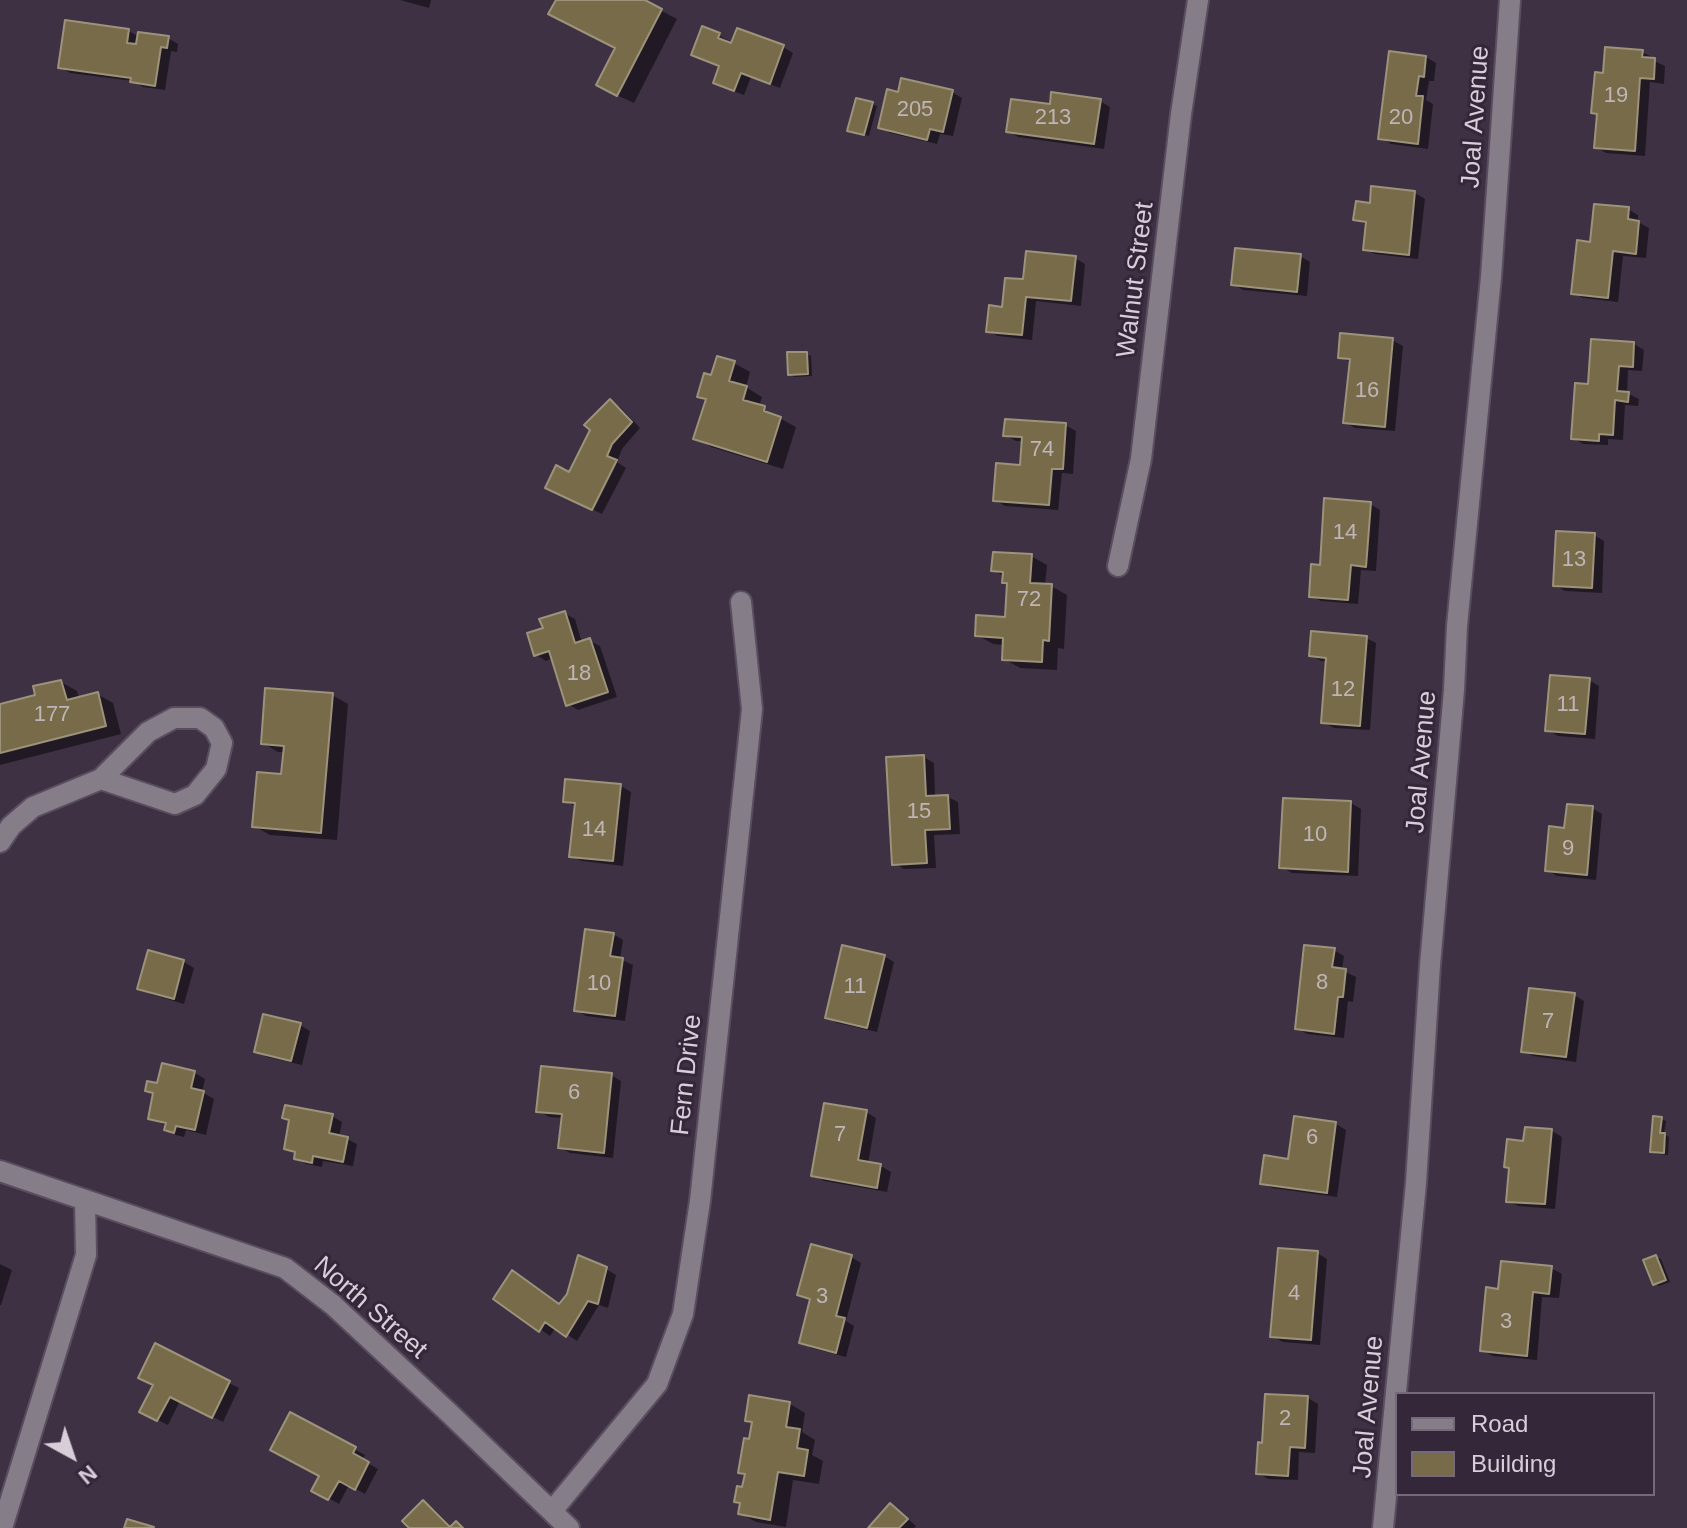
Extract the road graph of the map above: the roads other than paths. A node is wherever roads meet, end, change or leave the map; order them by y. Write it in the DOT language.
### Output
graph roads {
  1 [pos="1198,0"];
  2 [pos="1510,0"];
  3 [pos="1118,566"];
  4 [pos="741,602"];
  5 [pos="101,779"];
  6 [pos="0,842"];
  7 [pos="0,1171"];
  8 [pos="85,1200"];
  9 [pos="1396,1392"];
  10 [pos="1395,1403"];
  11 [pos="552,1511"];
  12 [pos="2,1528"];
  13 [pos="569,1528"];
  14 [pos="1383,1528"];
  1 -- 3 [label="street, Walnut Street"];
  2 -- 9 [label="street, Joal Avenue"];
  4 -- 11 [label="street, Fern Drive"];
  5 -- 5 [label="street"];
  5 -- 6 [label="street"];
  7 -- 8 [label="street, North Street"];
  8 -- 11 [label="street, North Street"];
  8 -- 12 [label="street"];
  10 -- 14 [label="street, Joal Avenue"];
  11 -- 13 [label="street, North Street"];
}
